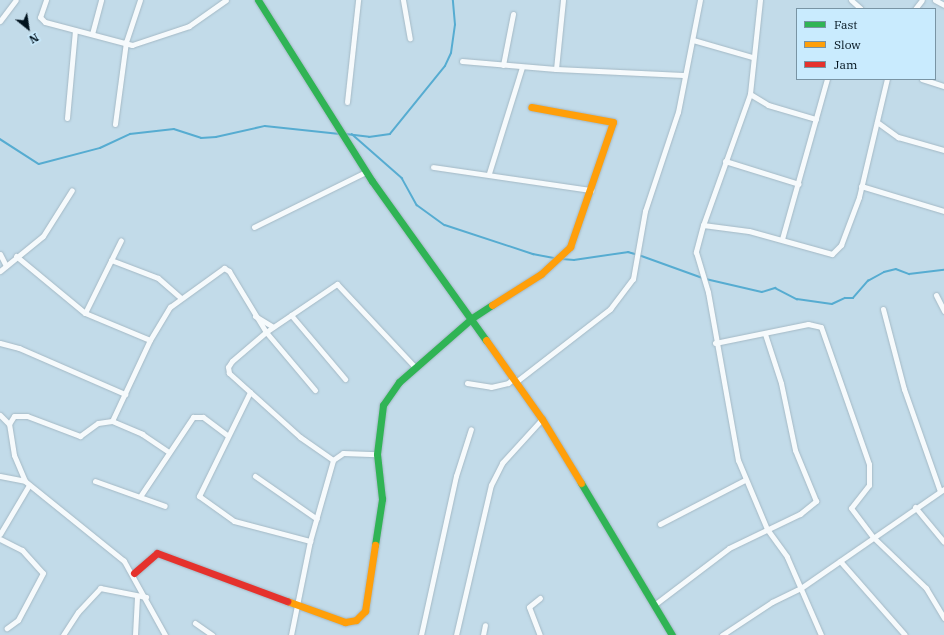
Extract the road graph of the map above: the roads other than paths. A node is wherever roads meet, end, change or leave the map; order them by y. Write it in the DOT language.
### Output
graph roads {
  1 [pos="16,0"];
  2 [pos="46,0"];
  3 [pos="101,0"];
  4 [pos="140,0"];
  5 [pos="226,0"];
  6 [pos="358,0"];
  7 [pos="403,0"];
  8 [pos="563,0"];
  9 [pos="700,0"];
  10 [pos="760,0"];
  11 [pos="850,0"];
  12 [pos="922,0"];
  13 [pos="935,0"];
  14 [pos="262,1"];
  15 [pos="944,5"];
  16 [pos="860,8"];
  17 [pos="916,8"];
  18 [pos="513,14"];
  19 [pos="0,21"];
  20 [pos="75,30"];
  21 [pos="92,34"];
  22 [pos="410,38"];
  23 [pos="693,40"];
  24 [pos="126,42"];
  25 [pos="752,57"];
  26 [pos="462,61"];
  27 [pos="503,65"];
  28 [pos="522,67"];
  29 [pos="556,69"];
  30 [pos="683,74"];
  31 [pos="827,80"];
  32 [pos="887,80"];
  33 [pos="925,80"];
  34 [pos="944,86"];
  35 [pos="750,94"];
  36 [pos="346,102"];
  37 [pos="531,107"];
  38 [pos="67,118"];
  39 [pos="816,119"];
  40 [pos="877,122"];
  41 [pos="115,124"];
  42 [pos="944,150"];
  43 [pos="725,162"];
  44 [pos="433,167"];
  45 [pos="366,172"];
  46 [pos="489,173"];
  47 [pos="799,184"];
  48 [pos="861,186"];
  49 [pos="72,190"];
  50 [pos="591,190"];
  51 [pos="944,212"];
  52 [pos="703,224"];
  53 [pos="254,227"];
  54 [pos="121,240"];
  55 [pos="782,240"];
  56 [pos="0,254"];
  57 [pos="16,256"];
  58 [pos="111,260"];
  59 [pos="6,266"];
  60 [pos="0,271"];
  61 [pos="936,295"];
  62 [pos="180,297"];
  63 [pos="883,309"];
  64 [pos="944,311"];
  65 [pos="85,313"];
  66 [pos="291,314"];
  67 [pos="254,315"];
  68 [pos="472,318"];
  69 [pos="273,327"];
  70 [pos="266,332"];
  71 [pos="765,334"];
  72 [pos="150,340"];
  73 [pos="0,342"];
  74 [pos="715,343"];
  75 [pos="415,366"];
  76 [pos="345,379"];
  77 [pos="515,380"];
  78 [pos="467,383"];
  79 [pos="315,390"];
  80 [pos="250,392"];
  81 [pos="125,394"];
  82 [pos="0,415"];
  83 [pos="542,418"];
  84 [pos="112,421"];
  85 [pos="9,424"];
  86 [pos="471,429"];
  87 [pos="226,435"];
  88 [pos="167,451"];
  89 [pos="377,454"];
  90 [pos="333,460"];
  91 [pos="0,476"];
  92 [pos="255,476"];
  93 [pos="745,480"];
  94 [pos="96,481"];
  95 [pos="27,483"];
  96 [pos="942,490"];
  97 [pos="141,495"];
  98 [pos="165,506"];
  99 [pos="915,507"];
  100 [pos="317,519"];
  101 [pos="660,524"];
  102 [pos="767,529"];
  103 [pos="0,534"];
  104 [pos="873,536"];
  105 [pos="0,539"];
  106 [pos="310,541"];
  107 [pos="944,542"];
  108 [pos="840,561"];
  109 [pos="134,573"];
  110 [pos="801,588"];
  111 [pos="137,596"];
  112 [pos="146,597"];
  113 [pos="540,598"];
  114 [pos="297,602"];
  115 [pos="654,605"];
  116 [pos="944,618"];
  117 [pos="195,623"];
  118 [pos="485,625"];
  119 [pos="7,628"];
  120 [pos="63,635"];
  121 [pos="135,635"];
  122 [pos="165,635"];
  123 [pos="212,635"];
  124 [pos="291,635"];
  125 [pos="421,635"];
  126 [pos="456,635"];
  127 [pos="483,635"];
  128 [pos="540,635"];
  129 [pos="672,635"];
  130 [pos="722,635"];
  131 [pos="821,635"];
  132 [pos="905,635"];
  1 -- 19 [label="street"];
  2 -- 20 [label="street"];
  3 -- 21 [label="street"];
  4 -- 24 [label="street"];
  5 -- 24 [label="street"];
  6 -- 36 [label="street"];
  7 -- 22 [label="street"];
  8 -- 29 [label="street"];
  9 -- 23 [label="street"];
  10 -- 25 [label="street"];
  11 -- 16 [label="street"];
  12 -- 17 [label="street"];
  13 -- 15 [label="street"];
  14 -- 45 [label="street"];
  18 -- 27 [label="street"];
  20 -- 21 [label="street"];
  20 -- 38 [label="street"];
  21 -- 24 [label="street"];
  23 -- 25 [label="street"];
  23 -- 30 [label="street"];
  24 -- 41 [label="street"];
  25 -- 35 [label="street"];
  26 -- 27 [label="street"];
  27 -- 28 [label="street"];
  28 -- 29 [label="street"];
  28 -- 46 [label="street"];
  29 -- 30 [label="street"];
  30 -- 77 [label="street"];
  31 -- 39 [label="street"];
  32 -- 40 [label="street"];
  33 -- 34 [label="street"];
  35 -- 39 [label="street"];
  35 -- 43 [label="street"];
  37 -- 50 [label="street"];
  39 -- 47 [label="street"];
  40 -- 42 [label="street"];
  40 -- 48 [label="street"];
  43 -- 47 [label="street"];
  43 -- 52 [label="street"];
  44 -- 46 [label="street"];
  45 -- 53 [label="street"];
  45 -- 68 [label="street"];
  46 -- 50 [label="street"];
  47 -- 55 [label="street"];
  48 -- 51 [label="street"];
  48 -- 55 [label="street"];
  49 -- 57 [label="street"];
  50 -- 68 [label="street"];
  52 -- 55 [label="street"];
  52 -- 74 [label="street"];
  54 -- 58 [label="street"];
  56 -- 59 [label="street"];
  57 -- 59 [label="street"];
  57 -- 65 [label="street"];
  58 -- 62 [label="street"];
  58 -- 65 [label="street"];
  59 -- 60 [label="street"];
  61 -- 64 [label="street"];
  62 -- 67 [label="street"];
  62 -- 72 [label="street"];
  63 -- 96 [label="street"];
  65 -- 72 [label="street"];
  66 -- 69 [label="street"];
  66 -- 75 [label="street"];
  66 -- 76 [label="street"];
  67 -- 69 [label="street"];
  67 -- 70 [label="street"];
  68 -- 75 [label="street"];
  68 -- 77 [label="street"];
  69 -- 70 [label="street"];
  70 -- 79 [label="street"];
  70 -- 80 [label="street"];
  71 -- 74 [label="street"];
  71 -- 102 [label="street"];
  71 -- 104 [label="street"];
  72 -- 81 [label="street"];
  73 -- 81 [label="street"];
  74 -- 93 [label="street"];
  75 -- 89 [label="street"];
  77 -- 78 [label="street"];
  77 -- 83 [label="street"];
  80 -- 87 [label="street"];
  80 -- 90 [label="street"];
  81 -- 84 [label="street"];
  82 -- 85 [label="street"];
  83 -- 115 [label="street"];
  83 -- 126 [label="street"];
  84 -- 85 [label="street"];
  84 -- 88 [label="street"];
  85 -- 95 [label="street"];
  86 -- 125 [label="street"];
  87 -- 88 [label="street"];
  87 -- 106 [label="street"];
  88 -- 97 [label="street"];
  89 -- 90 [label="street"];
  89 -- 114 [label="street"];
  90 -- 100 [label="street"];
  91 -- 95 [label="street"];
  92 -- 100 [label="street"];
  93 -- 101 [label="street"];
  93 -- 102 [label="street"];
  94 -- 97 [label="street"];
  95 -- 103 [label="street"];
  95 -- 109 [label="street"];
  96 -- 99 [label="street"];
  97 -- 98 [label="street"];
  99 -- 104 [label="street"];
  99 -- 107 [label="street"];
  100 -- 106 [label="street"];
  102 -- 110 [label="street"];
  102 -- 115 [label="street"];
  104 -- 108 [label="street"];
  104 -- 116 [label="street"];
  105 -- 119 [label="street"];
  106 -- 114 [label="street"];
  108 -- 110 [label="street"];
  108 -- 132 [label="street"];
  109 -- 112 [label="street"];
  109 -- 114 [label="street"];
  110 -- 130 [label="street"];
  110 -- 131 [label="street"];
  111 -- 112 [label="street"];
  111 -- 120 [label="street"];
  111 -- 121 [label="street"];
  112 -- 122 [label="street"];
  113 -- 128 [label="street"];
  114 -- 124 [label="street"];
  115 -- 129 [label="street"];
  117 -- 123 [label="street"];
  118 -- 127 [label="street"];
}
